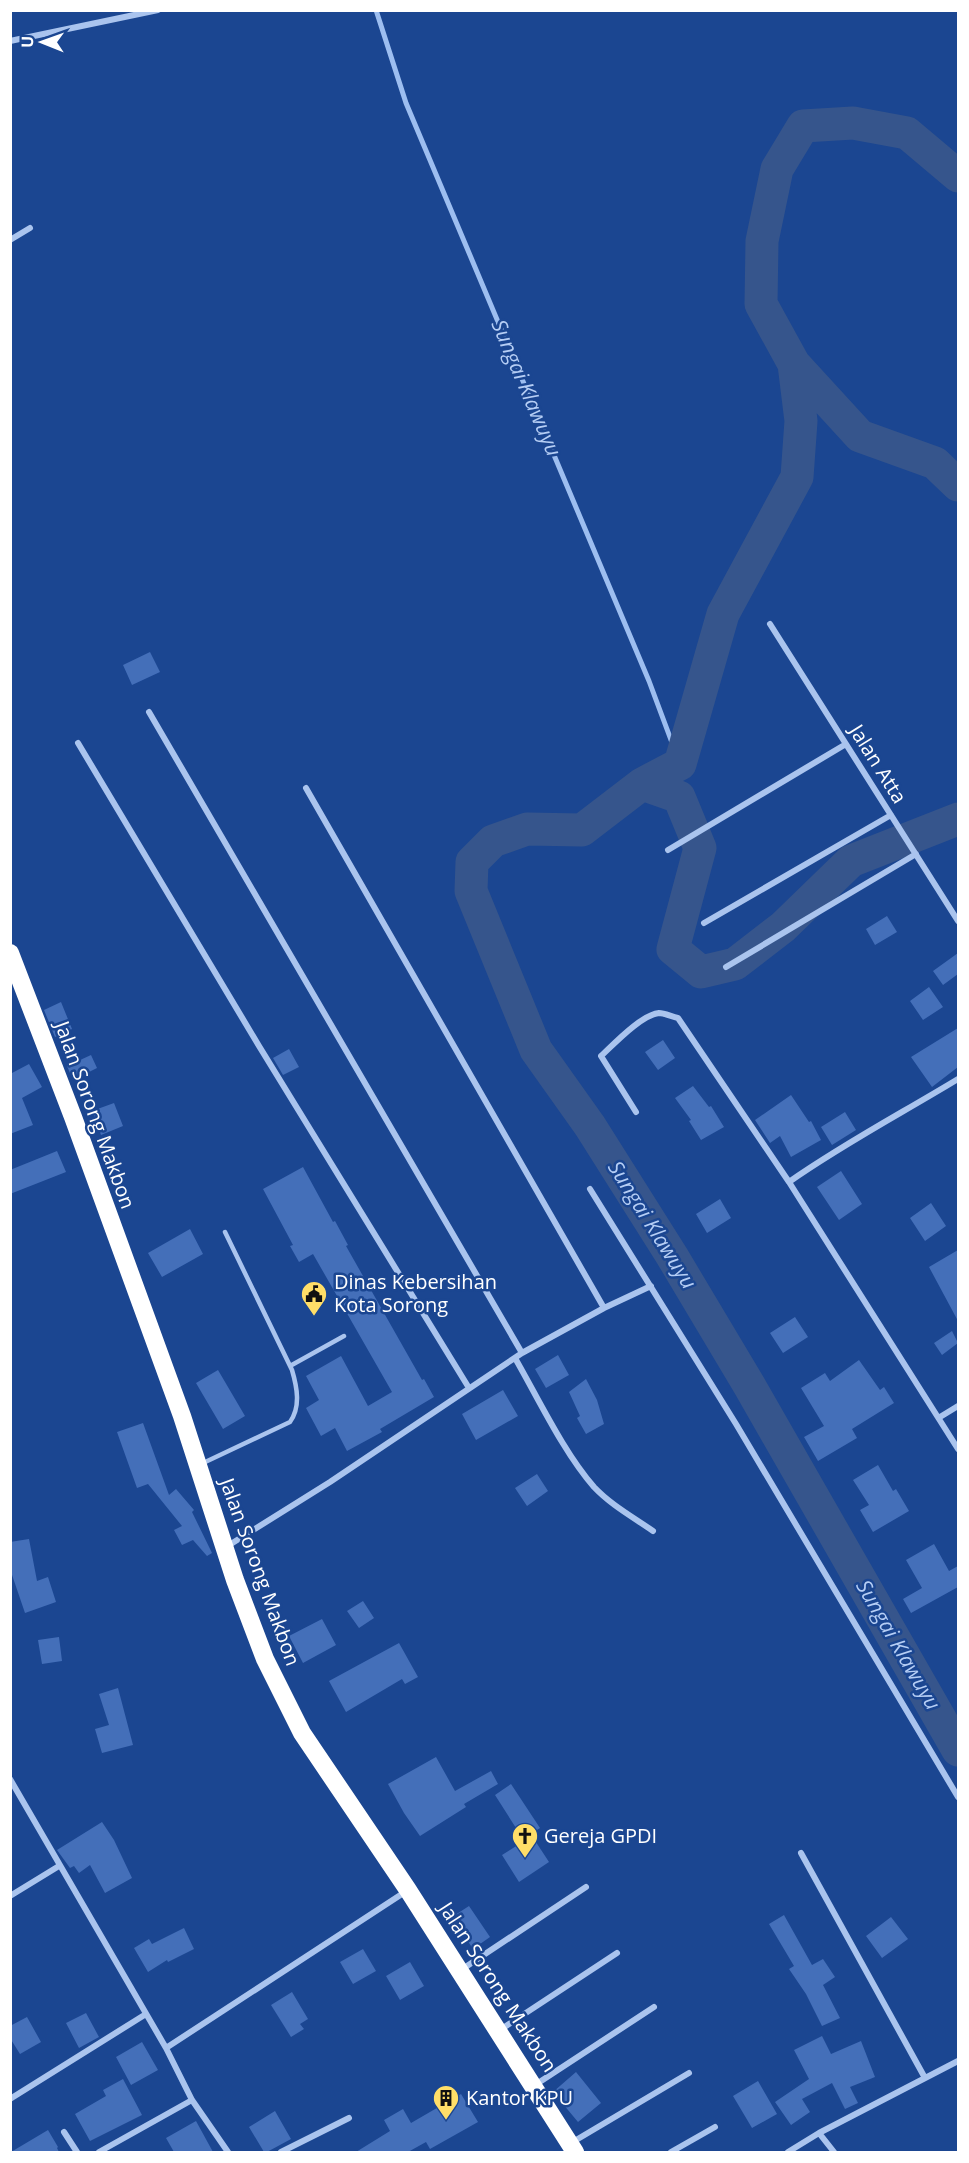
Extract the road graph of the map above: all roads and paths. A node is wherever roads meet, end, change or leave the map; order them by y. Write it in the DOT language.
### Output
graph roads {
  1 [pos="158,10"];
  2 [pos="10,41"];
  3 [pos="30,228"];
  4 [pos="10,240"];
  5 [pos="770,624"];
  6 [pos="149,712"];
  7 [pos="78,743"];
  8 [pos="846,744"];
  9 [pos="306,788"];
  10 [pos="891,814"];
  11 [pos="668,850"];
  12 [pos="916,854"];
  13 [pos="958,921"];
  14 [pos="704,923"];
  15 [pos="10,953"];
  16 [pos="726,967"];
  17 [pos="958,1079"];
  18 [pos="636,1112"];
  19 [pos="789,1182"];
  20 [pos="590,1189"];
  21 [pos="225,1232"];
  22 [pos="651,1286"];
  23 [pos="604,1308"];
  24 [pos="344,1336"];
  25 [pos="522,1353"];
  26 [pos="515,1358"];
  27 [pos="291,1366"];
  28 [pos="469,1388"];
  29 [pos="958,1406"];
  30 [pos="940,1417"];
  31 [pos="958,1449"];
  32 [pos="199,1465"];
  33 [pos="653,1531"];
  34 [pos="225,1547"];
  35 [pos="11,1782"];
  36 [pos="958,1797"];
  37 [pos="801,1853"];
  38 [pos="59,1866"];
  39 [pos="586,1887"];
  40 [pos="408,1890"];
  41 [pos="10,1896"];
  42 [pos="616,1953"];
  43 [pos="461,1971"];
  44 [pos="654,2007"];
  45 [pos="146,2014"];
  46 [pos="499,2031"];
  47 [pos="165,2048"];
  48 [pos="958,2061"];
  49 [pos="689,2073"];
  50 [pos="925,2078"];
  51 [pos="534,2085"];
  52 [pos="10,2099"];
  53 [pos="192,2100"];
  54 [pos="349,2118"];
  55 [pos="715,2127"];
  56 [pos="64,2132"];
  57 [pos="819,2133"];
  58 [pos="573,2148"];
  59 [pos="77,2152"];
  60 [pos="99,2152"];
  61 [pos="228,2152"];
  62 [pos="281,2152"];
  63 [pos="671,2152"];
  64 [pos="788,2152"];
  65 [pos="834,2152"];
  1 -- 2 [label="street"];
  3 -- 4 [label="street"];
  5 -- 8 [label="street, Jalan Atta"];
  6 -- 25 [label="street"];
  7 -- 28 [label="street"];
  8 -- 10 [label="street, Jalan Atta"];
  8 -- 11 [label="street"];
  9 -- 23 [label="street"];
  10 -- 12 [label="street, Jalan Atta"];
  10 -- 14 [label="street"];
  12 -- 13 [label="street, Jalan Atta"];
  12 -- 16 [label="street"];
  15 -- 32 [label="highway, Jalan Sorong Makbon"];
  17 -- 19 [label="street"];
  18 -- 19 [label="street"];
  19 -- 30 [label="street"];
  20 -- 22 [label="street"];
  21 -- 27 [label="lane"];
  22 -- 23 [label="street"];
  22 -- 36 [label="street"];
  23 -- 25 [label="street"];
  24 -- 27 [label="lane"];
  25 -- 26 [label="street"];
  26 -- 28 [label="street"];
  26 -- 33 [label="street"];
  27 -- 32 [label="lane"];
  28 -- 34 [label="street"];
  29 -- 30 [label="street"];
  30 -- 31 [label="street"];
  32 -- 34 [label="highway, Jalan Sorong Makbon"];
  34 -- 40 [label="highway, Jalan Sorong Makbon"];
  35 -- 38 [label="street"];
  37 -- 50 [label="street"];
  38 -- 41 [label="street"];
  38 -- 45 [label="street"];
  39 -- 43 [label="street"];
  40 -- 43 [label="highway, Jalan Sorong Makbon"];
  40 -- 47 [label="street"];
  42 -- 46 [label="street"];
  43 -- 46 [label="highway, Jalan Sorong Makbon"];
  44 -- 51 [label="street"];
  45 -- 47 [label="street"];
  45 -- 52 [label="street"];
  46 -- 51 [label="highway, Jalan Sorong Makbon"];
  47 -- 53 [label="street"];
  48 -- 50 [label="street"];
  49 -- 58 [label="street"];
  50 -- 57 [label="street"];
  51 -- 58 [label="highway, Jalan Sorong Makbon"];
  53 -- 60 [label="street"];
  53 -- 61 [label="street"];
  54 -- 62 [label="street"];
  55 -- 63 [label="street"];
  56 -- 59 [label="street"];
  57 -- 64 [label="street"];
  57 -- 65 [label="street"];
}
